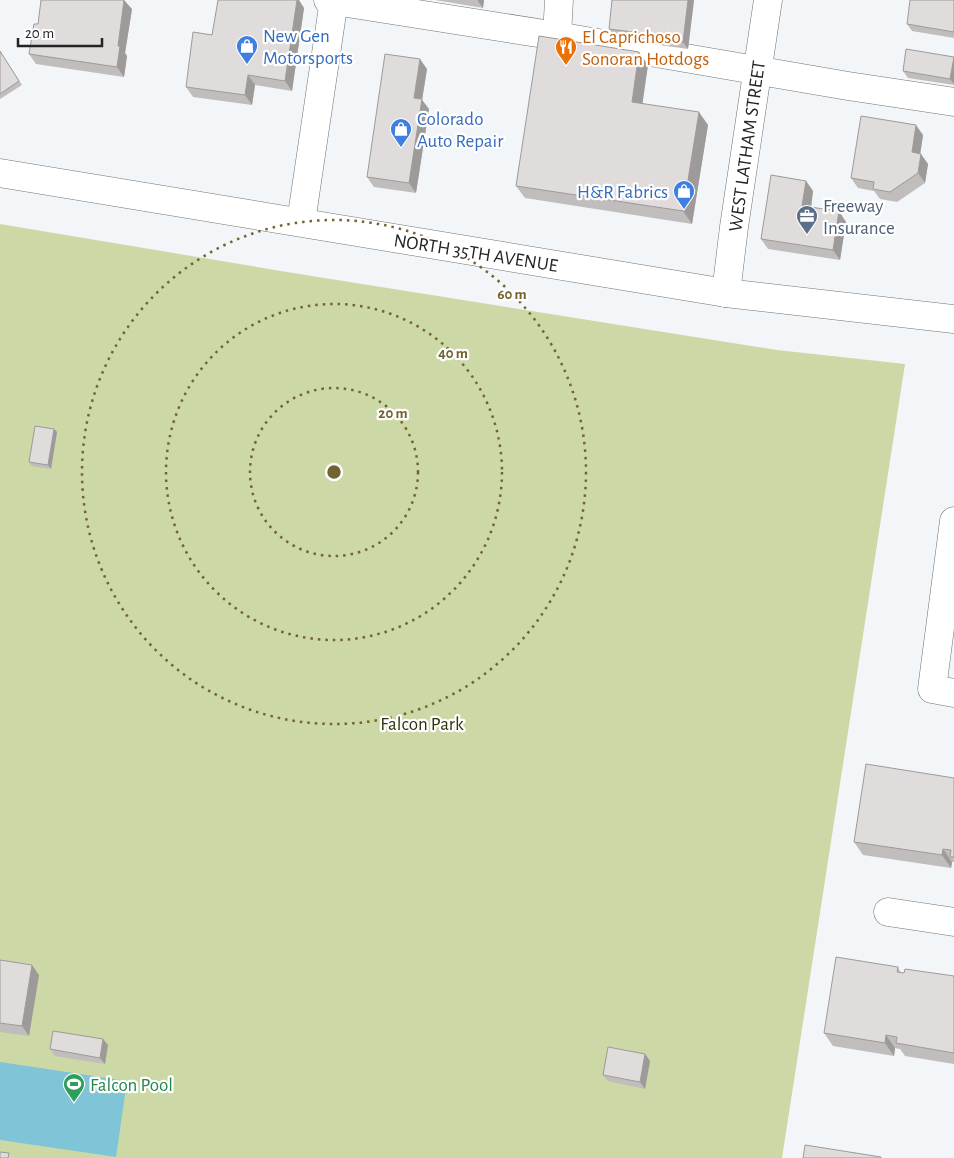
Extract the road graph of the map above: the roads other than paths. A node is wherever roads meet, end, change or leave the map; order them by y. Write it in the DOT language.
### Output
graph roads {
  1 [pos="332,0"];
  2 [pos="559,0"];
  3 [pos="768,0"];
  4 [pos="557,36"];
  5 [pos="757,70"];
  6 [pos="954,102"];
  7 [pos="0,174"];
  8 [pos="301,222"];
  9 [pos="726,293"];
  10 [pos="954,319"];
  11 [pos="953,533"];
  12 [pos="954,693"];
  13 [pos="888,912"];
  14 [pos="954,922"];
  1 -- 4 [label="main road"];
  1 -- 8 [label="main road"];
  2 -- 4 [label="main road"];
  3 -- 5 [label="main road, WEST LATHAM STREET"];
  4 -- 5 [label="main road"];
  5 -- 6 [label="main road"];
  5 -- 9 [label="main road, WEST LATHAM STREET"];
  7 -- 8 [label="main road, NORTH 35TH AVENUE"];
  8 -- 9 [label="main road, NORTH 35TH AVENUE"];
  9 -- 10 [label="main road, NORTH 35TH AVENUE"];
  11 -- 12 [label="main road"];
  13 -- 14 [label="main road"];
}
